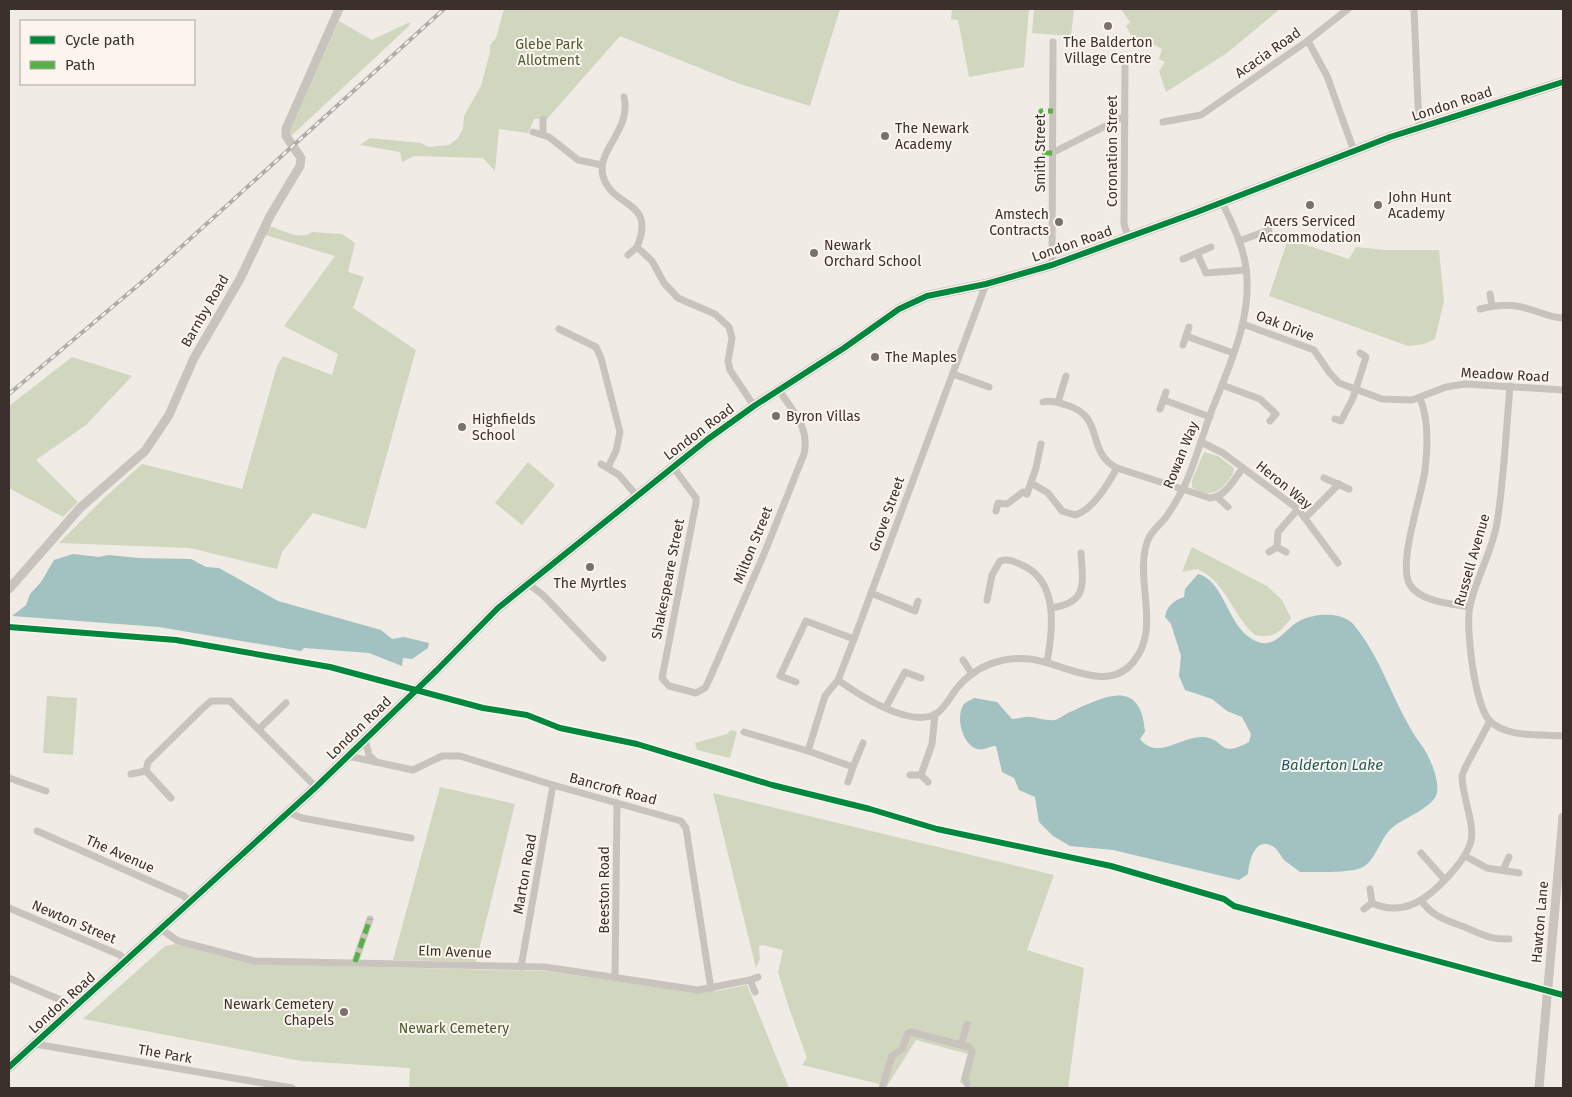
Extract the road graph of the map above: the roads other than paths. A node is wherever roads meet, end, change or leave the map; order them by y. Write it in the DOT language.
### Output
graph roads {
  1 [pos="339,9"];
  2 [pos="1348,9"];
  3 [pos="1414,9"];
  4 [pos="1308,41"];
  5 [pos="1053,42"];
  6 [pos="1125,65"];
  7 [pos="1563,82"];
  8 [pos="624,97"];
  9 [pos="1125,116"];
  10 [pos="543,119"];
  11 [pos="1163,122"];
  12 [pos="1419,128"];
  13 [pos="533,132"];
  14 [pos="543,134"];
  15 [pos="1354,150"];
  16 [pos="1052,153"];
  17 [pos="602,165"];
  18 [pos="1222,202"];
  19 [pos="1269,230"];
  20 [pos="1128,237"];
  21 [pos="1239,241"];
  22 [pos="1211,246"];
  23 [pos="637,247"];
  24 [pos="1197,253"];
  25 [pos="628,255"];
  26 [pos="1183,258"];
  27 [pos="1052,265"];
  28 [pos="1246,270"];
  29 [pos="986,284"];
  30 [pos="1490,294"];
  31 [pos="1492,306"];
  32 [pos="1480,309"];
  33 [pos="1563,318"];
  34 [pos="1243,324"];
  35 [pos="1189,327"];
  36 [pos="559,329"];
  37 [pos="1186,336"];
  38 [pos="1183,345"];
  39 [pos="1233,353"];
  40 [pos="1366,355"];
  41 [pos="953,374"];
  42 [pos="1066,376"];
  43 [pos="1222,384"];
  44 [pos="989,386"];
  45 [pos="1510,386"];
  46 [pos="779,390"];
  47 [pos="1355,390"];
  48 [pos="1563,390"];
  49 [pos="1166,392"];
  50 [pos="1420,398"];
  51 [pos="1164,400"];
  52 [pos="1389,401"];
  53 [pos="1042,402"];
  54 [pos="1058,402"];
  55 [pos="754,406"];
  56 [pos="1160,409"];
  57 [pos="1210,417"];
  58 [pos="1270,421"];
  59 [pos="1340,422"];
  60 [pos="1201,442"];
  61 [pos="1041,444"];
  62 [pos="673,467"];
  63 [pos="1117,468"];
  64 [pos="1243,468"];
  65 [pos="1324,478"];
  66 [pos="1031,483"];
  67 [pos="1339,484"];
  68 [pos="1183,489"];
  69 [pos="1349,489"];
  70 [pos="637,496"];
  71 [pos="1218,498"];
  72 [pos="1228,507"];
  73 [pos="1298,509"];
  74 [pos="996,511"];
  75 [pos="1306,517"];
  76 [pos="1277,547"];
  77 [pos="1268,552"];
  78 [pos="1286,552"];
  79 [pos="1083,557"];
  80 [pos="1338,563"];
  81 [pos="527,583"];
  82 [pos="9,589"];
  83 [pos="989,591"];
  84 [pos="871,593"];
  85 [pos="997,593"];
  86 [pos="987,600"];
  87 [pos="918,601"];
  88 [pos="1470,607"];
  89 [pos="1051,608"];
  90 [pos="810,612"];
  91 [pos="806,621"];
  92 [pos="854,639"];
  93 [pos="603,658"];
  94 [pos="963,660"];
  95 [pos="1047,662"];
  96 [pos="972,674"];
  97 [pos="921,678"];
  98 [pos="838,680"];
  99 [pos="796,682"];
  100 [pos="682,690"];
  101 [pos="286,703"];
  102 [pos="886,707"];
  103 [pos="935,714"];
  104 [pos="1490,721"];
  105 [pos="258,729"];
  106 [pos="744,732"];
  107 [pos="1563,736"];
  108 [pos="365,740"];
  109 [pos="864,742"];
  110 [pos="808,751"];
  111 [pos="348,756"];
  112 [pos="376,762"];
  113 [pos="853,767"];
  114 [pos="146,771"];
  115 [pos="131,774"];
  116 [pos="910,775"];
  117 [pos="921,775"];
  118 [pos="9,778"];
  119 [pos="848,782"];
  120 [pos="928,782"];
  121 [pos="553,785"];
  122 [pos="316,787"];
  123 [pos="46,791"];
  124 [pos="171,798"];
  125 [pos="617,803"];
  126 [pos="288,812"];
  127 [pos="1563,818"];
  128 [pos="1563,830"];
  129 [pos="37,831"];
  130 [pos="411,838"];
  131 [pos="1421,853"];
  132 [pos="1465,856"];
  133 [pos="1509,858"];
  134 [pos="1503,870"];
  135 [pos="1519,873"];
  136 [pos="1444,879"];
  137 [pos="1370,889"];
  138 [pos="1421,900"];
  139 [pos="191,903"];
  140 [pos="1372,903"];
  141 [pos="9,908"];
  142 [pos="1364,909"];
  143 [pos="370,919"];
  144 [pos="162,930"];
  145 [pos="1509,939"];
  146 [pos="127,962"];
  147 [pos="355,962"];
  148 [pos="521,967"];
  149 [pos="9,978"];
  150 [pos="615,978"];
  151 [pos="711,988"];
  152 [pos="754,992"];
  153 [pos="73,1010"];
  154 [pos="968,1024"];
  155 [pos="34,1044"];
  156 [pos="961,1045"];
  157 [pos="9,1067"];
  158 [pos="968,1084"];
  159 [pos="292,1088"];
  160 [pos="882,1088"];
  161 [pos="1539,1088"];
  1 -- 82 [label="street, Barnby Road"];
  2 -- 4 [label="street, Acacia Road"];
  3 -- 12 [label="street"];
  4 -- 11 [label="street, Acacia Road"];
  4 -- 15 [label="street"];
  5 -- 16 [label="street, Smith Street"];
  6 -- 9 [label="street, Coronation Street"];
  7 -- 12 [label="main road, London Road"];
  8 -- 17 [label="street"];
  9 -- 16 [label="street"];
  9 -- 20 [label="street, Coronation Street"];
  10 -- 14 [label="street"];
  12 -- 15 [label="main road, London Road"];
  13 -- 14 [label="street"];
  14 -- 17 [label="street"];
  15 -- 18 [label="main road, London Road"];
  16 -- 27 [label="street, Smith Street"];
  17 -- 23 [label="street"];
  18 -- 20 [label="main road, London Road"];
  18 -- 21 [label="street, Rowan Way"];
  19 -- 21 [label="street"];
  20 -- 27 [label="main road, London Road"];
  21 -- 28 [label="street, Rowan Way"];
  22 -- 24 [label="street"];
  23 -- 25 [label="street"];
  23 -- 55 [label="street"];
  24 -- 26 [label="street"];
  24 -- 28 [label="street"];
  27 -- 29 [label="main road, London Road"];
  28 -- 34 [label="street, Rowan Way"];
  29 -- 41 [label="street, Grove Street"];
  29 -- 46 [label="main road, London Road"];
  30 -- 31 [label="street"];
  31 -- 32 [label="street"];
  31 -- 33 [label="street"];
  34 -- 39 [label="street, Rowan Way"];
  34 -- 47 [label="street, Oak Drive"];
  35 -- 37 [label="street"];
  36 -- 70 [label="street"];
  37 -- 38 [label="street"];
  37 -- 39 [label="street"];
  39 -- 43 [label="street, Rowan Way"];
  40 -- 47 [label="street"];
  41 -- 44 [label="street"];
  41 -- 84 [label="street, Grove Street"];
  42 -- 54 [label="street"];
  43 -- 57 [label="street, Rowan Way"];
  43 -- 58 [label="street"];
  45 -- 48 [label="street, Meadow Road"];
  45 -- 50 [label="street, Meadow Road"];
  45 -- 88 [label="street, Russell Avenue"];
  46 -- 55 [label="main road, London Road"];
  46 -- 100 [label="street, Milton Street"];
  47 -- 52 [label="street, Oak Drive"];
  47 -- 59 [label="street"];
  49 -- 51 [label="street"];
  50 -- 52 [label="street, Meadow Road"];
  50 -- 88 [label="street"];
  51 -- 56 [label="street"];
  51 -- 57 [label="street"];
  53 -- 54 [label="street"];
  54 -- 63 [label="street"];
  55 -- 62 [label="main road, London Road"];
  57 -- 60 [label="street, Rowan Way"];
  60 -- 64 [label="street, Heron Way"];
  60 -- 68 [label="street, Rowan Way"];
  61 -- 66 [label="street"];
  62 -- 70 [label="main road, London Road"];
  62 -- 100 [label="street, Shakespeare Street"];
  63 -- 66 [label="street"];
  63 -- 68 [label="street"];
  64 -- 71 [label="street"];
  64 -- 73 [label="street, Heron Way"];
  65 -- 67 [label="street"];
  66 -- 74 [label="street"];
  67 -- 69 [label="street"];
  67 -- 75 [label="street"];
  68 -- 71 [label="street"];
  68 -- 95 [label="street, Rowan Way"];
  70 -- 81 [label="main road, London Road"];
  71 -- 72 [label="street"];
  73 -- 75 [label="street, Heron Way"];
  73 -- 76 [label="street"];
  75 -- 80 [label="street, Heron Way"];
  76 -- 77 [label="street"];
  76 -- 78 [label="street"];
  79 -- 89 [label="street"];
  81 -- 93 [label="street"];
  81 -- 108 [label="main road, London Road"];
  83 -- 85 [label="street"];
  83 -- 86 [label="street"];
  83 -- 89 [label="street"];
  84 -- 87 [label="street"];
  84 -- 92 [label="street, Grove Street"];
  88 -- 104 [label="street, Russell Avenue"];
  89 -- 95 [label="street"];
  90 -- 91 [label="street"];
  91 -- 92 [label="street"];
  91 -- 99 [label="street"];
  92 -- 98 [label="street, Grove Street"];
  94 -- 96 [label="street"];
  95 -- 96 [label="street, Rowan Way"];
  96 -- 103 [label="street, Rowan Way"];
  97 -- 102 [label="street"];
  98 -- 102 [label="street"];
  98 -- 110 [label="street, Grove Street"];
  101 -- 105 [label="street"];
  102 -- 103 [label="street"];
  103 -- 117 [label="street"];
  104 -- 107 [label="street"];
  104 -- 132 [label="street"];
  105 -- 114 [label="street"];
  105 -- 122 [label="street"];
  106 -- 110 [label="street"];
  108 -- 111 [label="main road, London Road"];
  108 -- 112 [label="street"];
  109 -- 113 [label="street"];
  110 -- 113 [label="street"];
  111 -- 112 [label="street, Bancroft Road"];
  111 -- 122 [label="main road, London Road"];
  112 -- 121 [label="street, Bancroft Road"];
  113 -- 119 [label="street"];
  114 -- 115 [label="street"];
  114 -- 124 [label="street"];
  116 -- 117 [label="street"];
  117 -- 120 [label="street"];
  118 -- 123 [label="street"];
  121 -- 125 [label="street, Bancroft Road"];
  121 -- 148 [label="street, Marton Road"];
  122 -- 126 [label="main road, London Road"];
  125 -- 150 [label="street, Beeston Road"];
  125 -- 151 [label="street, Bancroft Road"];
  126 -- 130 [label="street"];
  126 -- 139 [label="main road, London Road"];
  127 -- 128 [label="street, Hawton Lane"];
  128 -- 161 [label="street, Hawton Lane"];
  129 -- 139 [label="street, The Avenue"];
  131 -- 136 [label="street"];
  132 -- 134 [label="street"];
  132 -- 136 [label="street"];
  133 -- 134 [label="street"];
  134 -- 135 [label="street"];
  136 -- 138 [label="street"];
  137 -- 140 [label="street"];
  138 -- 140 [label="street"];
  138 -- 145 [label="street"];
  139 -- 144 [label="main road, London Road"];
  140 -- 142 [label="street"];
  141 -- 146 [label="street, Newton Street"];
  143 -- 147 [label="street"];
  144 -- 146 [label="main road, London Road"];
  144 -- 147 [label="street, Elm Avenue"];
  146 -- 153 [label="main road, London Road"];
  147 -- 148 [label="street, Elm Avenue"];
  148 -- 150 [label="street, Elm Avenue"];
  149 -- 153 [label="street"];
  150 -- 151 [label="street, Elm Avenue"];
  151 -- 152 [label="street, Elm Avenue"];
  153 -- 155 [label="main road, London Road"];
  154 -- 156 [label="street"];
  155 -- 157 [label="main road, London Road"];
  155 -- 159 [label="street, The Park"];
  156 -- 158 [label="street"];
  156 -- 160 [label="street"];
}
